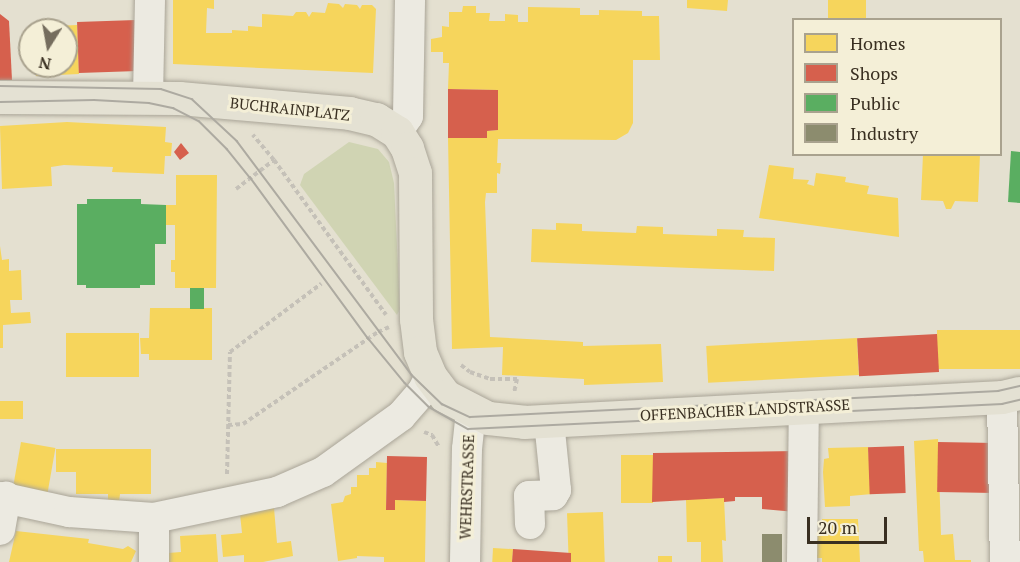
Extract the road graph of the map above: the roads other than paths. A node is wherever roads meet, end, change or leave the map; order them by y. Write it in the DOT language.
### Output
graph roads {
  1 [pos="150,0"];
  2 [pos="410,0"];
  3 [pos="0,97"];
  4 [pos="164,97"];
  5 [pos="397,132"];
  6 [pos="430,376"];
  7 [pos="1011,395"];
  8 [pos="804,407"];
  9 [pos="471,412"];
  10 [pos="549,421"];
  11 [pos="3,497"];
  12 [pos="154,518"];
  13 [pos="530,524"];
  14 [pos="0,530"];
  15 [pos="154,562"];
  16 [pos="465,562"];
  17 [pos="802,562"];
  18 [pos="1005,562"];
  1 -- 4 [label="street"];
  2 -- 5 [label="street"];
  3 -- 4 [label="main road"];
  4 -- 5 [label="main road, BUCHRAINPLATZ"];
  5 -- 6 [label="main road"];
  6 -- 9 [label="main road"];
  6 -- 12 [label="street"];
  7 -- 8 [label="main road, OFFENBACHER LANDSTRASSE"];
  7 -- 18 [label="street"];
  8 -- 10 [label="main road, OFFENBACHER LANDSTRASSE"];
  8 -- 17 [label="street"];
  9 -- 10 [label="main road, OFFENBACHER LANDSTRASSE"];
  9 -- 16 [label="street, WEHRSTRASSE"];
  10 -- 13 [label="street"];
  11 -- 12 [label="street"];
  11 -- 14 [label="street"];
  12 -- 15 [label="street"];
}
